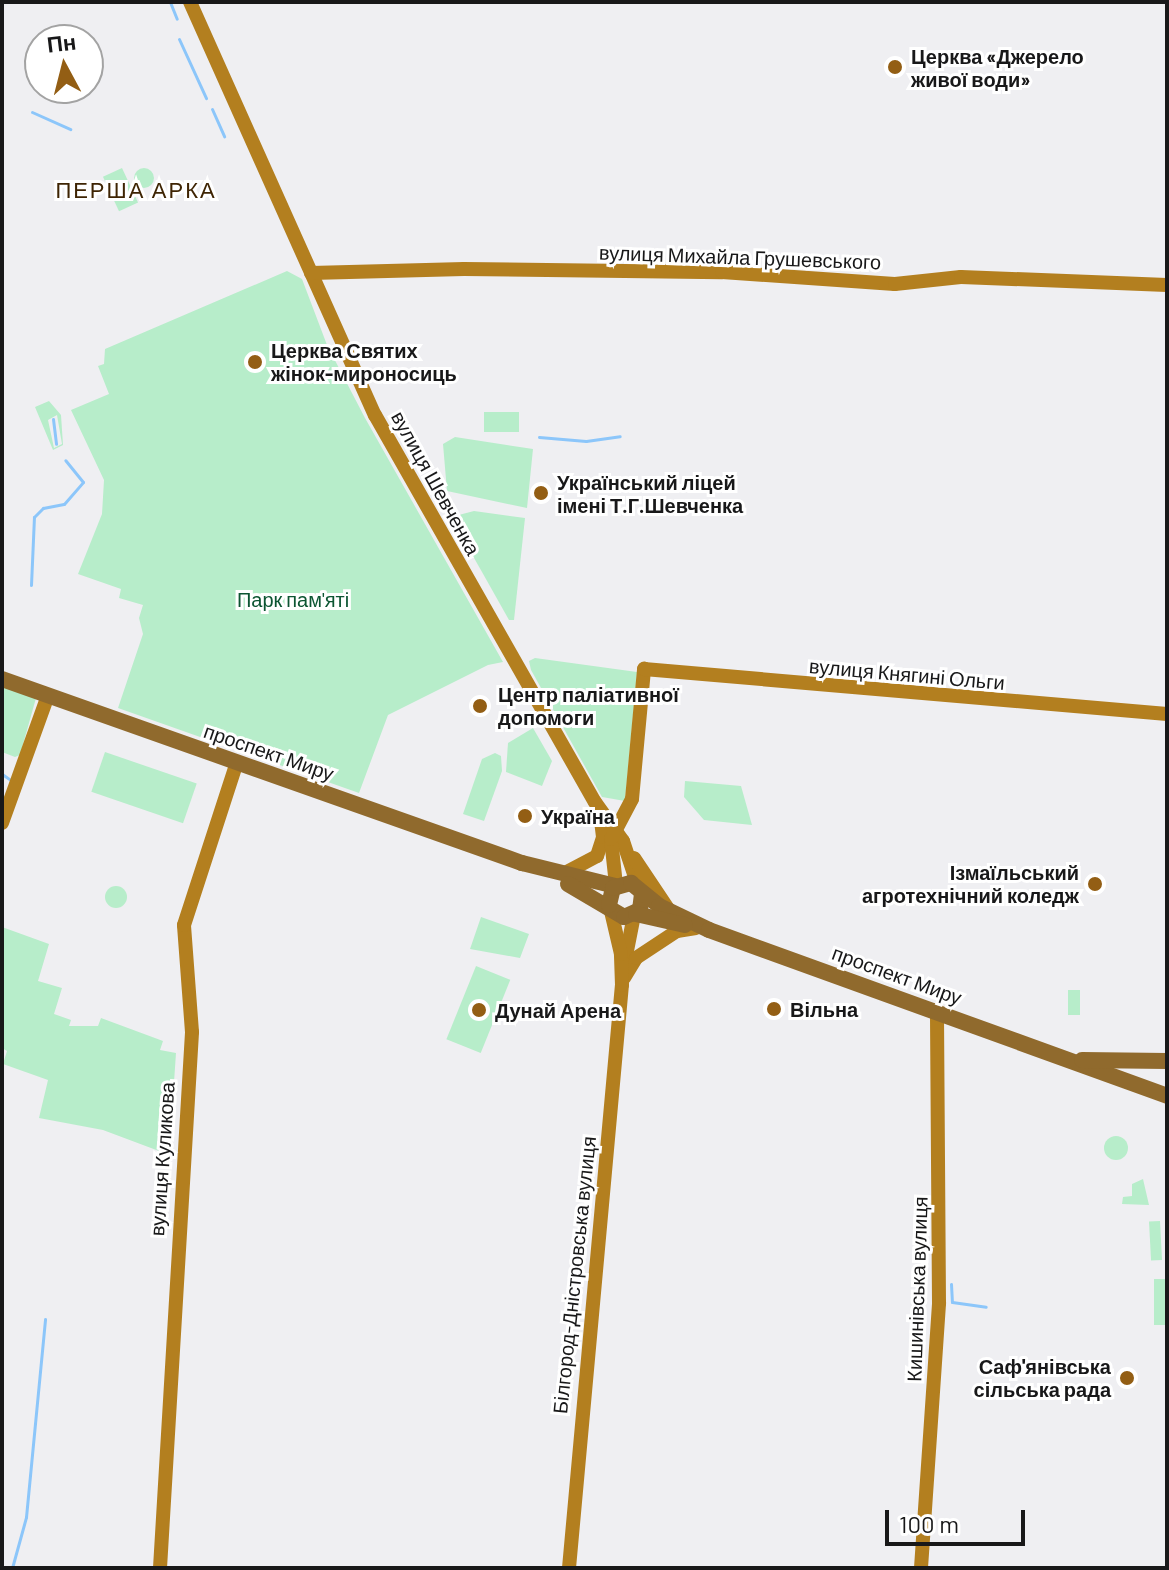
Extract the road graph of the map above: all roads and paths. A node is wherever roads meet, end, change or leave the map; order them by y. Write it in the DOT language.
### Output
graph roads {
  1 [pos="190,2"];
  2 [pos="311,273"];
  3 [pos="1167,285"];
  4 [pos="2,679"];
  5 [pos="48,695"];
  6 [pos="1167,714"];
  7 [pos="237,762"];
  8 [pos="597,805"];
  9 [pos="2,823"];
  10 [pos="615,834"];
  11 [pos="562,877"];
  12 [pos="616,885"];
  13 [pos="641,891"];
  14 [pos="609,906"];
  15 [pos="669,910"];
  16 [pos="635,914"];
  17 [pos="703,929"];
  18 [pos="619,943"];
  19 [pos="622,985"];
  20 [pos="937,1010"];
  21 [pos="1072,1060"];
  22 [pos="1167,1061"];
  23 [pos="1167,1096"];
  24 [pos="160,1568"];
  25 [pos="569,1568"];
  26 [pos="921,1568"];
  1 -- 2 [label="street, вулиця Шевченка"];
  2 -- 3 [label="street, вулиця Михайла Грушевського"];
  2 -- 8 [label="street, вулиця Шевченка"];
  4 -- 5 [label="main road, проспект Миру"];
  5 -- 7 [label="main road, проспект Миру"];
  5 -- 9 [label="street"];
  6 -- 10 [label="street, вулиця Княгині Ольги"];
  7 -- 11 [label="main road, проспект Миру"];
  7 -- 24 [label="street, вулиця Куликова"];
  8 -- 10 [label="street"];
  8 -- 10 [label="street"];
  10 -- 11 [label="street"];
  10 -- 12 [label="street"];
  10 -- 13 [label="street"];
  10 -- 15 [label="street"];
  11 -- 12 [label="main road, проспект Миру"];
  11 -- 14 [label="main road, проспект Миру"];
  11 -- 18 [label="street"];
  12 -- 13 [label="main road"];
  12 -- 14 [label="main road"];
  13 -- 15 [label="main road, проспект Миру"];
  13 -- 16 [label="main road"];
  14 -- 16 [label="main road"];
  14 -- 18 [label="street, Білгород-Дністровська вулиця"];
  15 -- 17 [label="main road, проспект Миру"];
  16 -- 17 [label="main road, проспект Миру"];
  16 -- 19 [label="street, Білгород-Дністровська вулиця"];
  17 -- 19 [label="street"];
  17 -- 20 [label="main road, проспект Миру"];
  18 -- 19 [label="street, Білгород-Дністровська вулиця"];
  19 -- 25 [label="street, Білгород-Дністровська вулиця"];
  20 -- 21 [label="main road, проспект Миру"];
  20 -- 26 [label="street, Кишинівська вулиця"];
  21 -- 22 [label="main road, проспект Миру"];
  21 -- 23 [label="main road, проспект Миру"];
}
